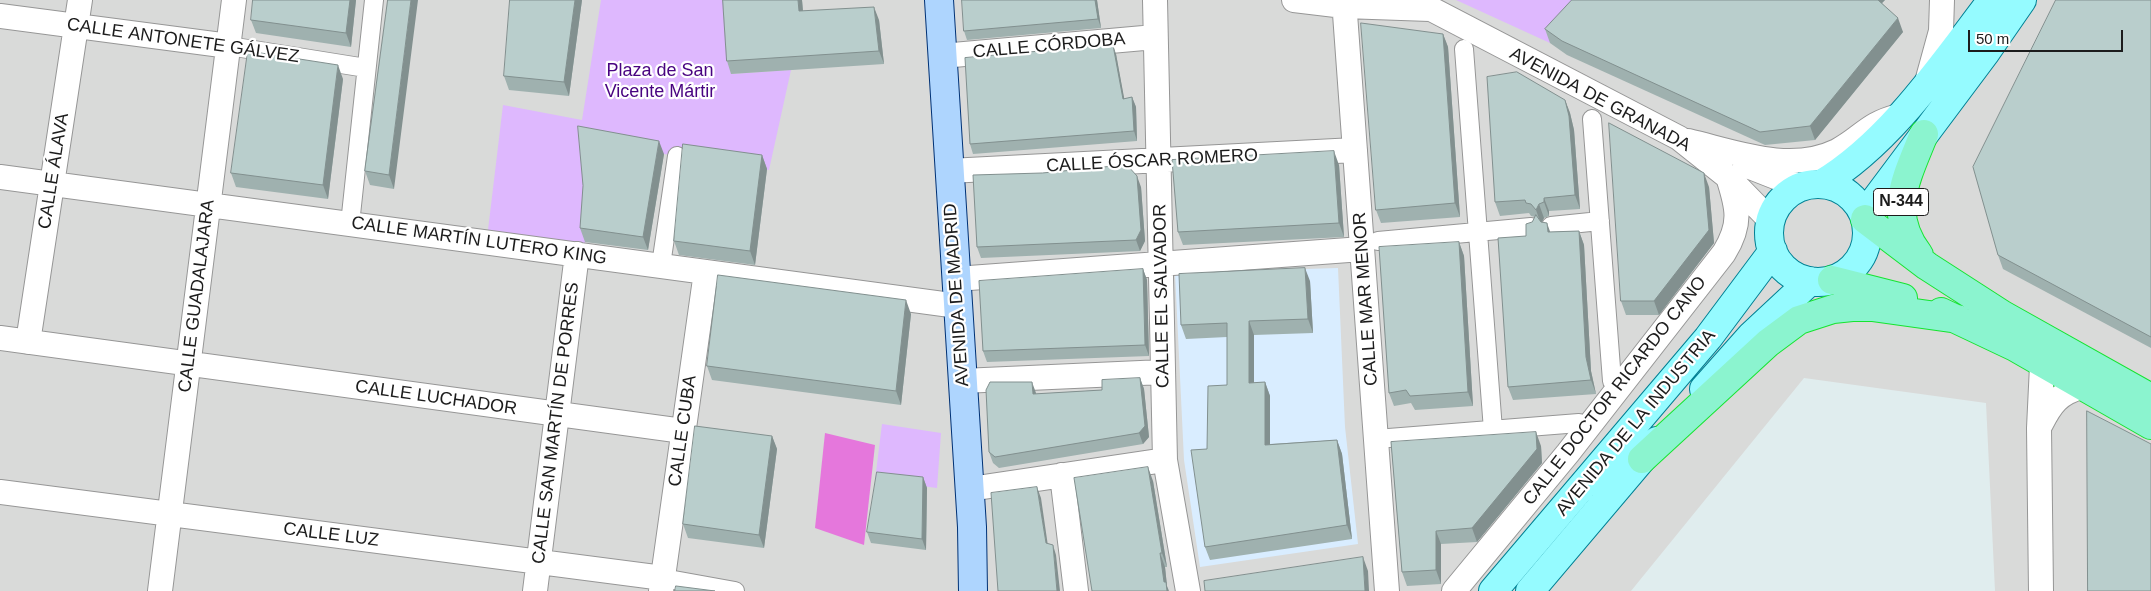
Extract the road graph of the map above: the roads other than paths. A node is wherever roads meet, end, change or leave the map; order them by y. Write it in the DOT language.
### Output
graph roads {
  1 [pos="80,0"];
  2 [pos="234,0"];
  3 [pos="374,0"];
  4 [pos="939,0"];
  5 [pos="1154,0"];
  6 [pos="1294,0"];
  7 [pos="1942,0"];
  8 [pos="1992,0"];
  9 [pos="2022,0"];
  10 [pos="1346,2"];
  11 [pos="1424,3"];
  12 [pos="0,16"];
  13 [pos="77,26"];
  14 [pos="1155,37"];
  15 [pos="229,46"];
  16 [pos="1464,49"];
  17 [pos="942,56"];
  18 [pos="366,68"];
  19 [pos="1927,82"];
  20 [pos="1899,116"];
  21 [pos="1592,119"];
  22 [pos="1924,134"];
  23 [pos="1679,138"];
  24 [pos="1355,150"];
  25 [pos="676,156"];
  26 [pos="1158,160"];
  27 [pos="949,171"];
  28 [pos="0,176"];
  29 [pos="1728,177"];
  30 [pos="51,184"];
  31 [pos="1811,186"];
  32 [pos="209,204"];
  33 [pos="1864,217"];
  34 [pos="1600,221"];
  35 [pos="1771,221"];
  36 [pos="350,224"];
  37 [pos="1550,226"];
  38 [pos="1531,228"];
  39 [pos="1478,232"];
  40 [pos="1370,245"];
  41 [pos="1773,251"];
  42 [pos="577,254"];
  43 [pos="1161,264"];
  44 [pos="661,265"];
  45 [pos="1927,266"];
  46 [pos="706,272"];
  47 [pos="956,279"];
  48 [pos="1821,281"];
  49 [pos="958,306"];
  50 [pos="1958,320"];
  51 [pos="0,338"];
  52 [pos="28,342"];
  53 [pos="2043,351"];
  54 [pos="188,364"];
  55 [pos="1163,372"];
  56 [pos="962,381"];
  57 [pos="1612,381"];
  58 [pos="2082,387"];
  59 [pos="2151,398"];
  60 [pos="557,414"];
  61 [pos="1579,423"];
  62 [pos="2151,425"];
  63 [pos="2039,428"];
  64 [pos="1494,430"];
  65 [pos="684,431"];
  66 [pos="1376,439"];
  67 [pos="1642,459"];
  68 [pos="1165,460"];
  69 [pos="1062,475"];
  70 [pos="970,489"];
  71 [pos="0,492"];
  72 [pos="171,514"];
  73 [pos="538,562"];
  74 [pos="662,585"];
  75 [pos="1193,586"];
  76 [pos="160,591"];
  77 [pos="535,591"];
  78 [pos="735,591"];
  79 [pos="973,591"];
  80 [pos="1076,591"];
  81 [pos="1387,591"];
  82 [pos="1454,591"];
  83 [pos="1493,591"];
  84 [pos="1530,591"];
  85 [pos="2041,591"];
  1 -- 13 [label="street, CALLE ÁLAVA"];
  2 -- 15 [label="street, CALLE GUADALAJARA"];
  3 -- 18 [label="street"];
  4 -- 17 [label="main road, AVENIDA DE MADRID"];
  5 -- 14 [label="street, CALLE EL SALVADOR"];
  6 -- 10 [label="street"];
  7 -- 19 [label="street"];
  8 -- 19 [label="main road"];
  9 -- 22 [label="main road"];
  10 -- 11 [label="street"];
  10 -- 24 [label="street, CALLE MAR MENOR"];
  11 -- 23 [label="street, AVENIDA DE GRANADA"];
  12 -- 13 [label="street, CALLE ANTONETE GÁLVEZ"];
  13 -- 15 [label="street, CALLE ANTONETE GÁLVEZ"];
  13 -- 30 [label="street, CALLE ÁLAVA"];
  14 -- 17 [label="street, CALLE CÓRDOBA"];
  14 -- 26 [label="street, CALLE EL SALVADOR"];
  15 -- 18 [label="street, CALLE ANTONETE GÁLVEZ"];
  15 -- 32 [label="street, CALLE GUADALAJARA"];
  16 -- 39 [label="street"];
  17 -- 27 [label="main road, AVENIDA DE MADRID"];
  18 -- 36 [label="street"];
  19 -- 20 [label="main road"];
  20 -- 23 [label="street"];
  20 -- 31 [label="main road"];
  21 -- 34 [label="street"];
  22 -- 33 [label="main road"];
  22 -- 45 [label="highway, N-344"];
  23 -- 29 [label="street, AVENIDA DE GRANADA"];
  23 -- 31 [label="street"];
  24 -- 26 [label="street, CALLE ÓSCAR ROMERO"];
  24 -- 40 [label="street, CALLE MAR MENOR"];
  25 -- 44 [label="street"];
  26 -- 27 [label="street, CALLE ÓSCAR ROMERO"];
  26 -- 43 [label="street, CALLE EL SALVADOR"];
  27 -- 47 [label="main road, AVENIDA DE MADRID"];
  28 -- 30 [label="street, CALLE MARTÍN LUTERO KING"];
  29 -- 35 [label="street, AVENIDA DE GRANADA"];
  29 -- 82 [label="street, CALLE DOCTOR RICARDO CANO"];
  30 -- 32 [label="street, CALLE MARTÍN LUTERO KING"];
  30 -- 52 [label="street, CALLE ÁLAVA"];
  31 -- 33 [label="main road"];
  31 -- 35 [label="main road"];
  32 -- 36 [label="street, CALLE MARTÍN LUTERO KING"];
  32 -- 54 [label="street, CALLE GUADALAJARA"];
  33 -- 45 [label="highway"];
  33 -- 48 [label="main road"];
  34 -- 37 [label="street"];
  34 -- 57 [label="street"];
  35 -- 41 [label="main road"];
  36 -- 42 [label="street, CALLE MARTÍN LUTERO KING"];
  38 -- 39 [label="street"];
  39 -- 40 [label="street"];
  39 -- 64 [label="street"];
  40 -- 43 [label="street"];
  40 -- 66 [label="street, CALLE MAR MENOR"];
  41 -- 48 [label="main road"];
  41 -- 83 [label="main road, AVENIDA DE LA INDUSTRIA"];
  42 -- 44 [label="street, CALLE MARTÍN LUTERO KING"];
  42 -- 60 [label="street, CALLE SAN MARTÍN DE PORRES"];
  43 -- 47 [label="street"];
  43 -- 55 [label="street, CALLE EL SALVADOR"];
  44 -- 46 [label="street, CALLE MARTÍN LUTERO KING"];
  45 -- 53 [label="highway, N-344"];
  46 -- 49 [label="street, CALLE MARTÍN LUTERO KING"];
  46 -- 65 [label="street, CALLE CUBA"];
  47 -- 49 [label="main road, AVENIDA DE MADRID"];
  48 -- 50 [label="highway"];
  48 -- 67 [label="main road, AVENIDA DE LA INDUSTRIA"];
  49 -- 56 [label="main road, AVENIDA DE MADRID"];
  50 -- 53 [label="highway"];
  50 -- 67 [label="highway"];
  51 -- 52 [label="street, CALLE LUCHADOR"];
  52 -- 54 [label="street, CALLE LUCHADOR"];
  53 -- 58 [label="highway"];
  53 -- 59 [label="highway, N-344"];
  53 -- 63 [label="street"];
  54 -- 60 [label="street, CALLE LUCHADOR"];
  54 -- 72 [label="street, CALLE GUADALAJARA"];
  55 -- 56 [label="street"];
  55 -- 68 [label="street, CALLE EL SALVADOR"];
  56 -- 70 [label="main road, AVENIDA DE MADRID"];
  58 -- 62 [label="highway"];
  58 -- 63 [label="street"];
  60 -- 65 [label="street, CALLE LUCHADOR"];
  60 -- 73 [label="street, CALLE SAN MARTÍN DE PORRES"];
  61 -- 64 [label="street"];
  63 -- 85 [label="street"];
  64 -- 66 [label="street"];
  65 -- 74 [label="street, CALLE CUBA"];
  66 -- 81 [label="street, CALLE MAR MENOR"];
  67 -- 84 [label="main road, AVENIDA DE LA INDUSTRIA"];
  68 -- 69 [label="street"];
  68 -- 75 [label="street, CALLE EL SALVADOR"];
  69 -- 70 [label="street"];
  69 -- 80 [label="street"];
  70 -- 79 [label="main road, AVENIDA DE MADRID"];
  71 -- 72 [label="street, CALLE LUZ"];
  72 -- 73 [label="street, CALLE LUZ"];
  72 -- 76 [label="street, CALLE GUADALAJARA"];
  73 -- 74 [label="street, CALLE LUZ"];
  73 -- 77 [label="street, CALLE SAN MARTÍN DE PORRES"];
  74 -- 78 [label="street"];
}
